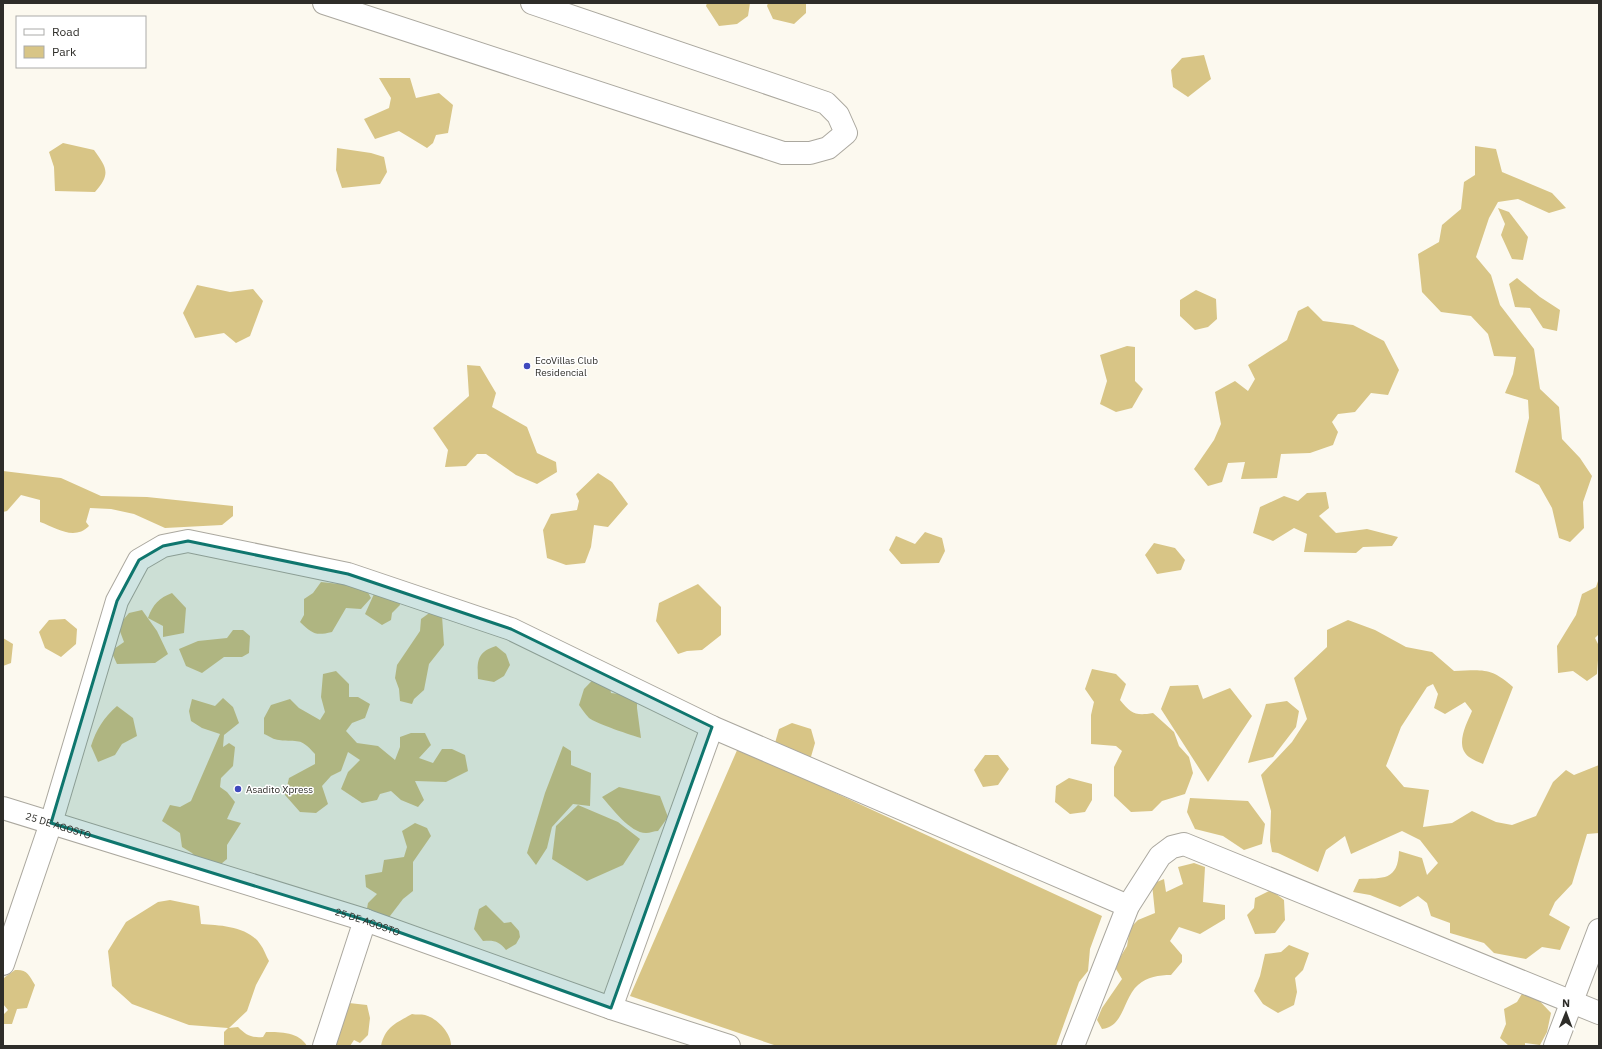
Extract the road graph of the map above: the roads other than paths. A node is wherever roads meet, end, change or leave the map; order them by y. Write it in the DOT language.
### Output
graph roads {
  1 [pos="324,3"];
  2 [pos="532,3"];
  3 [pos="712,727"];
  4 [pos="3,808"];
  5 [pos="51,823"];
  6 [pos="1128,906"];
  7 [pos="365,920"];
  8 [pos="1599,930"];
  9 [pos="3,964"];
  10 [pos="1573,1000"];
  11 [pos="611,1008"];
  12 [pos="1599,1013"];
  13 [pos="324,1046"];
  14 [pos="730,1046"];
  15 [pos="1073,1046"];
  16 [pos="1555,1046"];
  1 -- 2 [label="street"];
  3 -- 5 [label="street"];
  3 -- 6 [label="street"];
  3 -- 11 [label="street"];
  4 -- 5 [label="street, 25 DE AGOSTO"];
  5 -- 7 [label="street, 25 DE AGOSTO"];
  5 -- 9 [label="street"];
  6 -- 10 [label="street"];
  6 -- 15 [label="street"];
  7 -- 11 [label="street, 25 DE AGOSTO"];
  7 -- 13 [label="street"];
  8 -- 10 [label="street"];
  10 -- 12 [label="street"];
  10 -- 16 [label="street"];
  11 -- 14 [label="street, 25 DE AGOSTO"];
}
